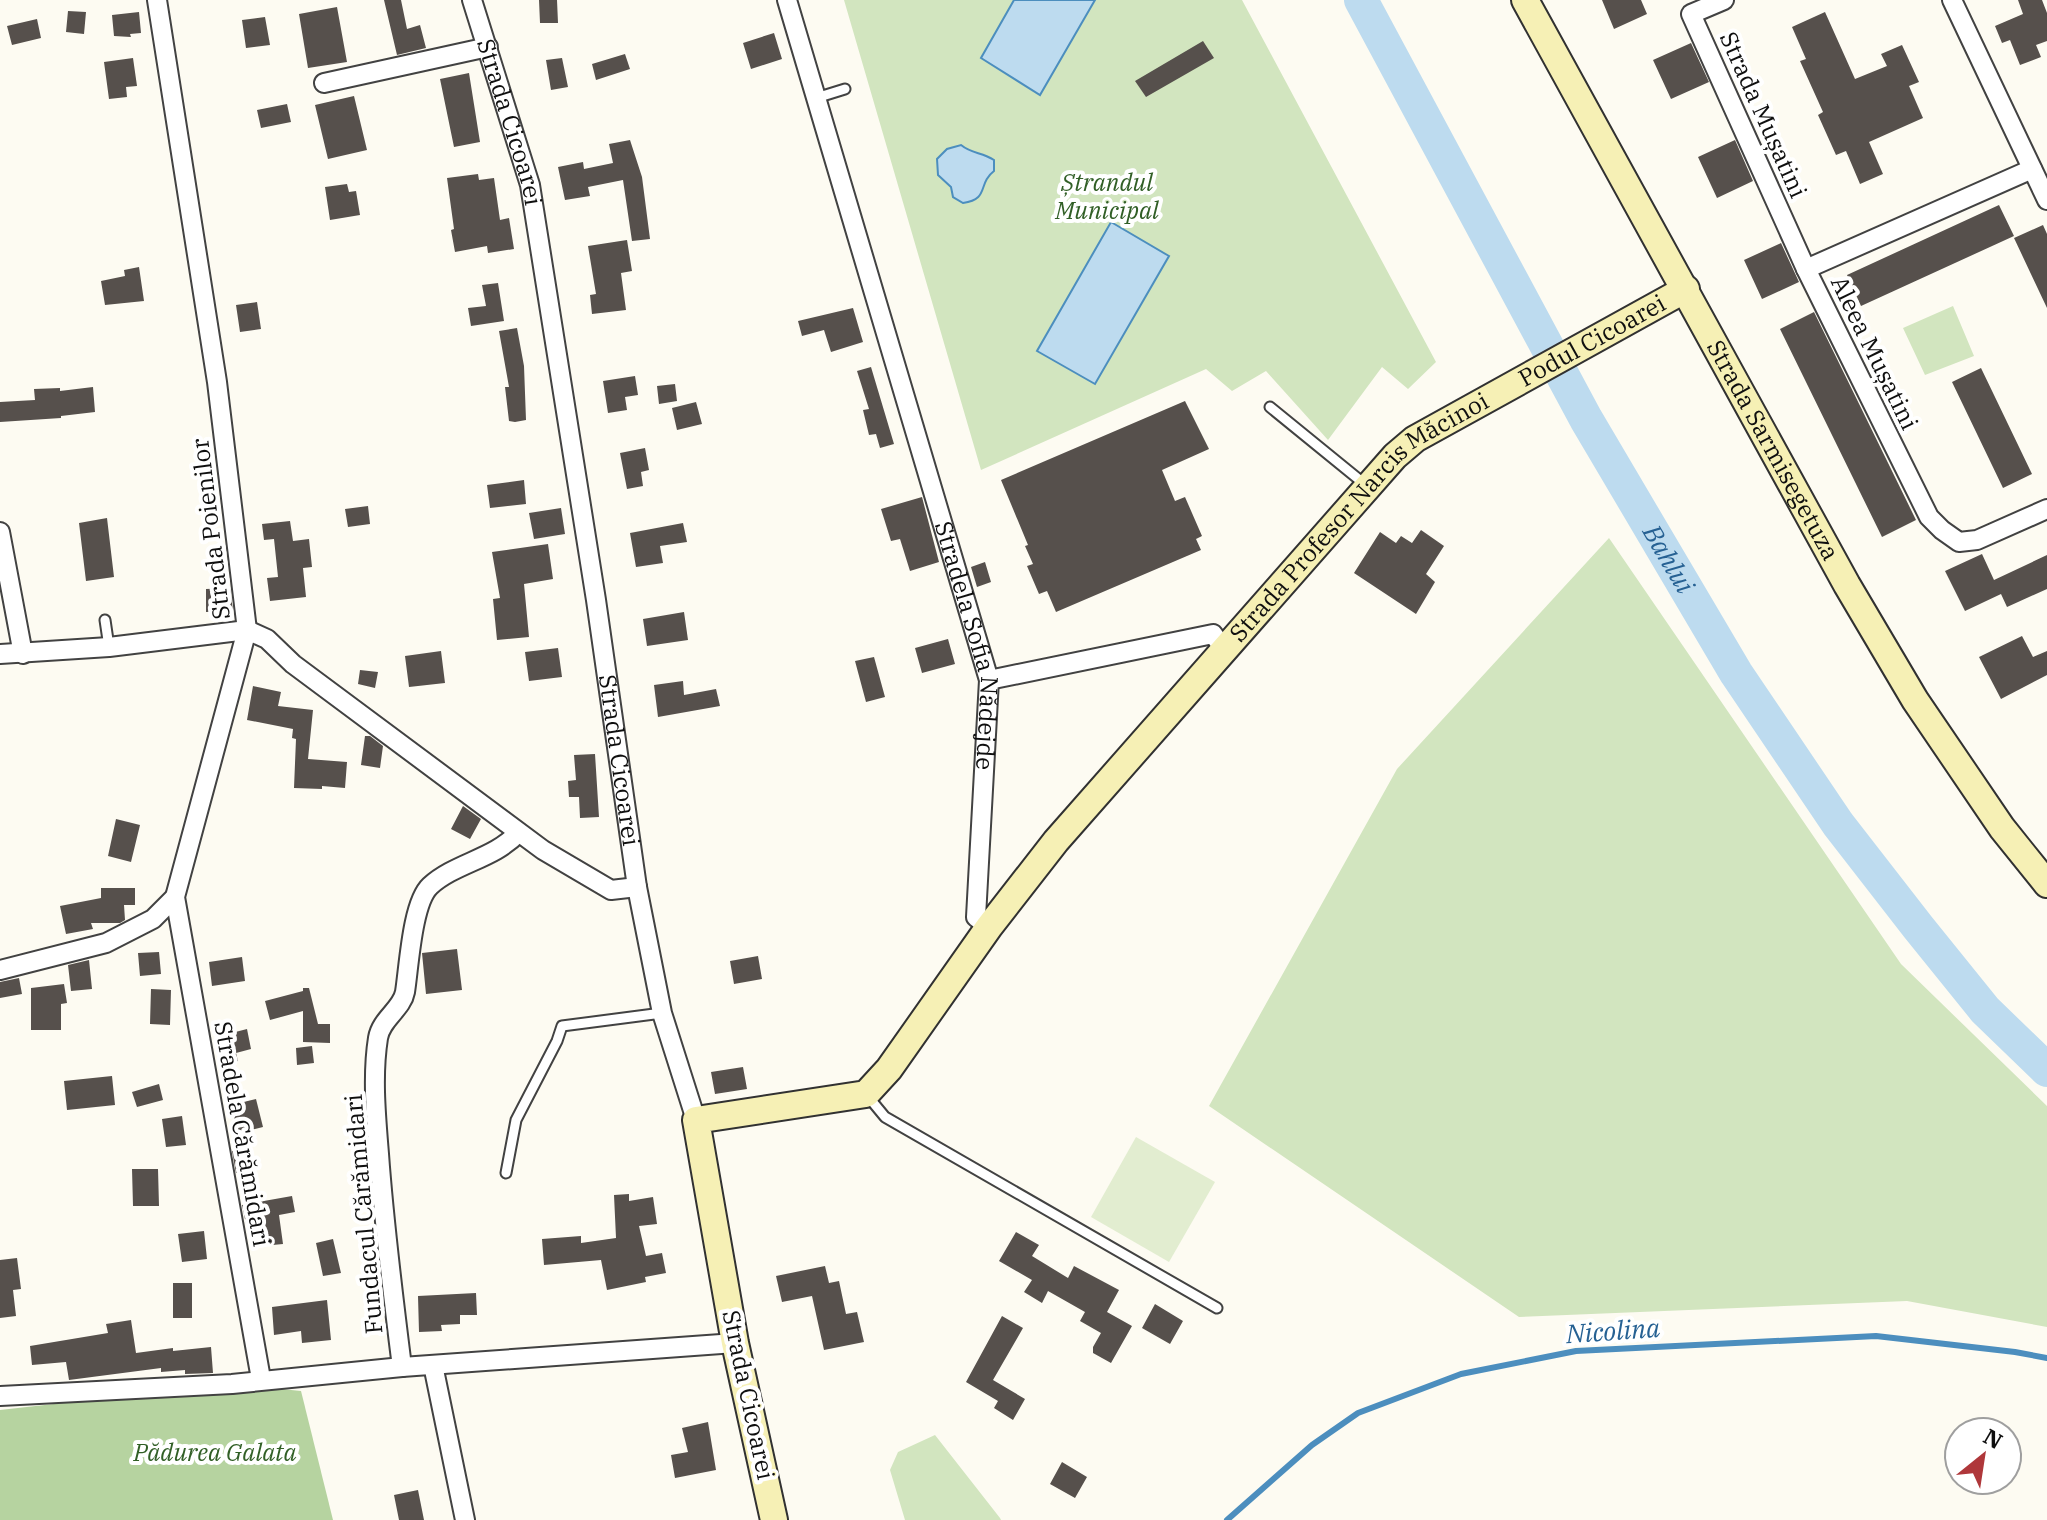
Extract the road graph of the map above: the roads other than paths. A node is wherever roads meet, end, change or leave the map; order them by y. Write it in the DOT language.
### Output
graph roads {
  1 [pos="157,0"];
  2 [pos="472,0"];
  3 [pos="787,0"];
  4 [pos="1525,0"];
  5 [pos="1724,0"];
  6 [pos="1952,0"];
  7 [pos="488,47"];
  8 [pos="324,83"];
  9 [pos="845,89"];
  10 [pos="816,98"];
  11 [pos="2032,169"];
  12 [pos="2047,200"];
  13 [pos="1806,269"];
  14 [pos="1686,289"];
  15 [pos="1499,392"];
  16 [pos="1270,407"];
  17 [pos="1370,488"];
  18 [pos="2047,509"];
  19 [pos="0,532"];
  20 [pos="105,620"];
  21 [pos="247,630"];
  22 [pos="109,647"];
  23 [pos="1224,649"];
  24 [pos="0,654"];
  25 [pos="23,654"];
  26 [pos="989,680"];
  27 [pos="518,833"];
  28 [pos="2047,884"];
  29 [pos="637,887"];
  30 [pos="175,897"];
  31 [pos="989,927"];
  32 [pos="0,970"];
  33 [pos="662,1013"];
  34 [pos="866,1094"];
  35 [pos="696,1120"];
  36 [pos="506,1173"];
  37 [pos="1217,1308"];
  38 [pos="735,1343"];
  39 [pos="433,1365"];
  40 [pos="402,1367"];
  41 [pos="261,1379"];
  42 [pos="0,1396"];
  43 [pos="465,1520"];
  44 [pos="774,1520"];
  1 -- 21 [label="street, Strada Poienilor"];
  2 -- 7 [label="street, Strada Cicoarei"];
  3 -- 10 [label="street, Stradela Sofia Nădejde"];
  4 -- 14 [label="street, Strada Sarmisegetuza"];
  5 -- 13 [label="street, Strada Mușatini"];
  6 -- 11 [label="street"];
  7 -- 8 [label="street"];
  7 -- 29 [label="street, Strada Cicoarei"];
  9 -- 10 [label="lane"];
  10 -- 26 [label="street, Stradela Sofia Nădejde"];
  11 -- 12 [label="street"];
  11 -- 13 [label="street, Aleea Mușatini"];
  13 -- 18 [label="street, Aleea Mușatini"];
  14 -- 15 [label="street, Podul Cicoarei"];
  14 -- 28 [label="street, Strada Sarmisegetuza"];
  15 -- 17 [label="street, Strada Profesor Narcis Măcinoi"];
  16 -- 17 [label="lane"];
  17 -- 23 [label="street, Strada Profesor Narcis Măcinoi"];
  19 -- 25 [label="street"];
  20 -- 22 [label="lane"];
  21 -- 22 [label="street"];
  21 -- 27 [label="street, Strada Poienilor"];
  21 -- 30 [label="street, Stradela Cărămidari"];
  22 -- 25 [label="street"];
  23 -- 26 [label="street, Strada Profesor Narcis Măcinoi"];
  23 -- 31 [label="street, Strada Profesor Narcis Măcinoi"];
  24 -- 25 [label="street"];
  26 -- 31 [label="street, Stradela Sofia Nădejde"];
  27 -- 29 [label="street, Strada Poienilor"];
  27 -- 40 [label="street, Fundacul Cărămidari"];
  29 -- 33 [label="street, Strada Cicoarei"];
  30 -- 32 [label="street"];
  30 -- 41 [label="street, Stradela Cărămidari"];
  31 -- 34 [label="street"];
  33 -- 35 [label="street, Strada Cicoarei"];
  33 -- 36 [label="lane"];
  34 -- 35 [label="street"];
  34 -- 37 [label="lane"];
  35 -- 38 [label="street, Strada Cicoarei"];
  38 -- 39 [label="street"];
  38 -- 44 [label="street, Strada Cicoarei"];
  39 -- 40 [label="street"];
  39 -- 43 [label="street"];
  40 -- 41 [label="street"];
  41 -- 42 [label="street"];
}
